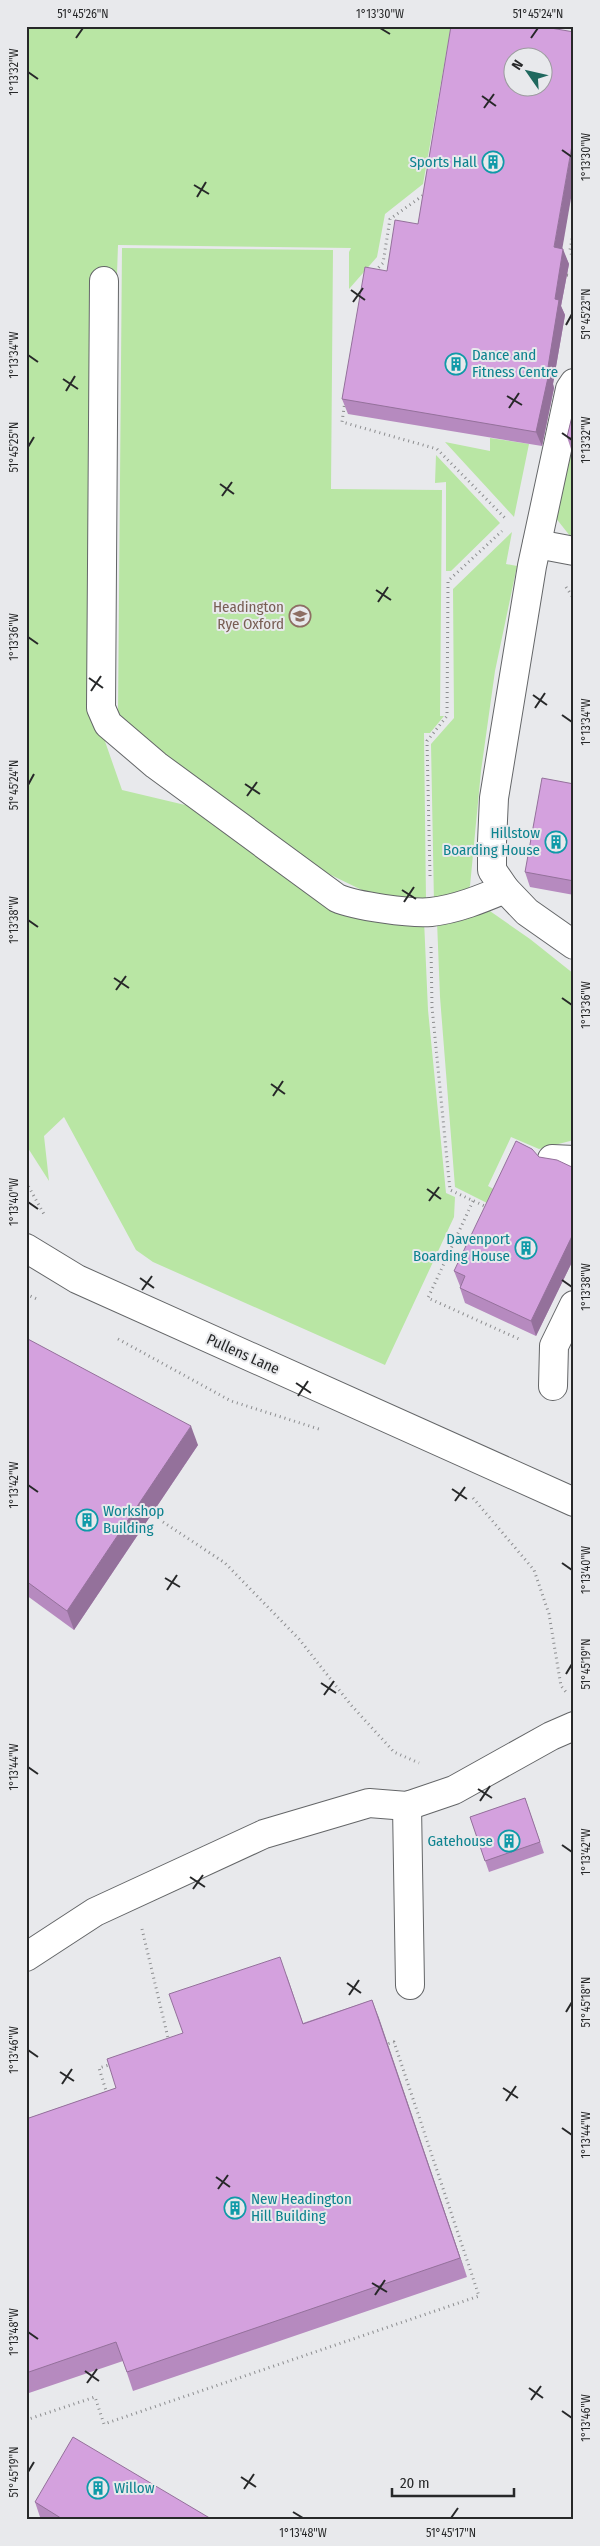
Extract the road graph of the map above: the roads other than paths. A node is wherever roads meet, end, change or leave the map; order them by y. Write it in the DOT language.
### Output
graph roads {
  1 [pos="104,282"];
  2 [pos="574,383"];
  3 [pos="537,544"];
  4 [pos="574,551"];
  5 [pos="505,889"];
  6 [pos="574,945"];
  7 [pos="26,1248"];
  8 [pos="574,1305"];
  9 [pos="553,1386"];
  10 [pos="574,1502"];
  11 [pos="574,1726"];
  12 [pos="407,1806"];
  13 [pos="26,1957"];
  14 [pos="410,1985"];
  1 -- 5 [label="street"];
  2 -- 3 [label="street"];
  3 -- 4 [label="street"];
  3 -- 5 [label="street"];
  5 -- 6 [label="street"];
  7 -- 10 [label="street, Pullens Lane"];
  8 -- 9 [label="street"];
  11 -- 12 [label="street"];
  12 -- 13 [label="street"];
  12 -- 14 [label="street"];
}
